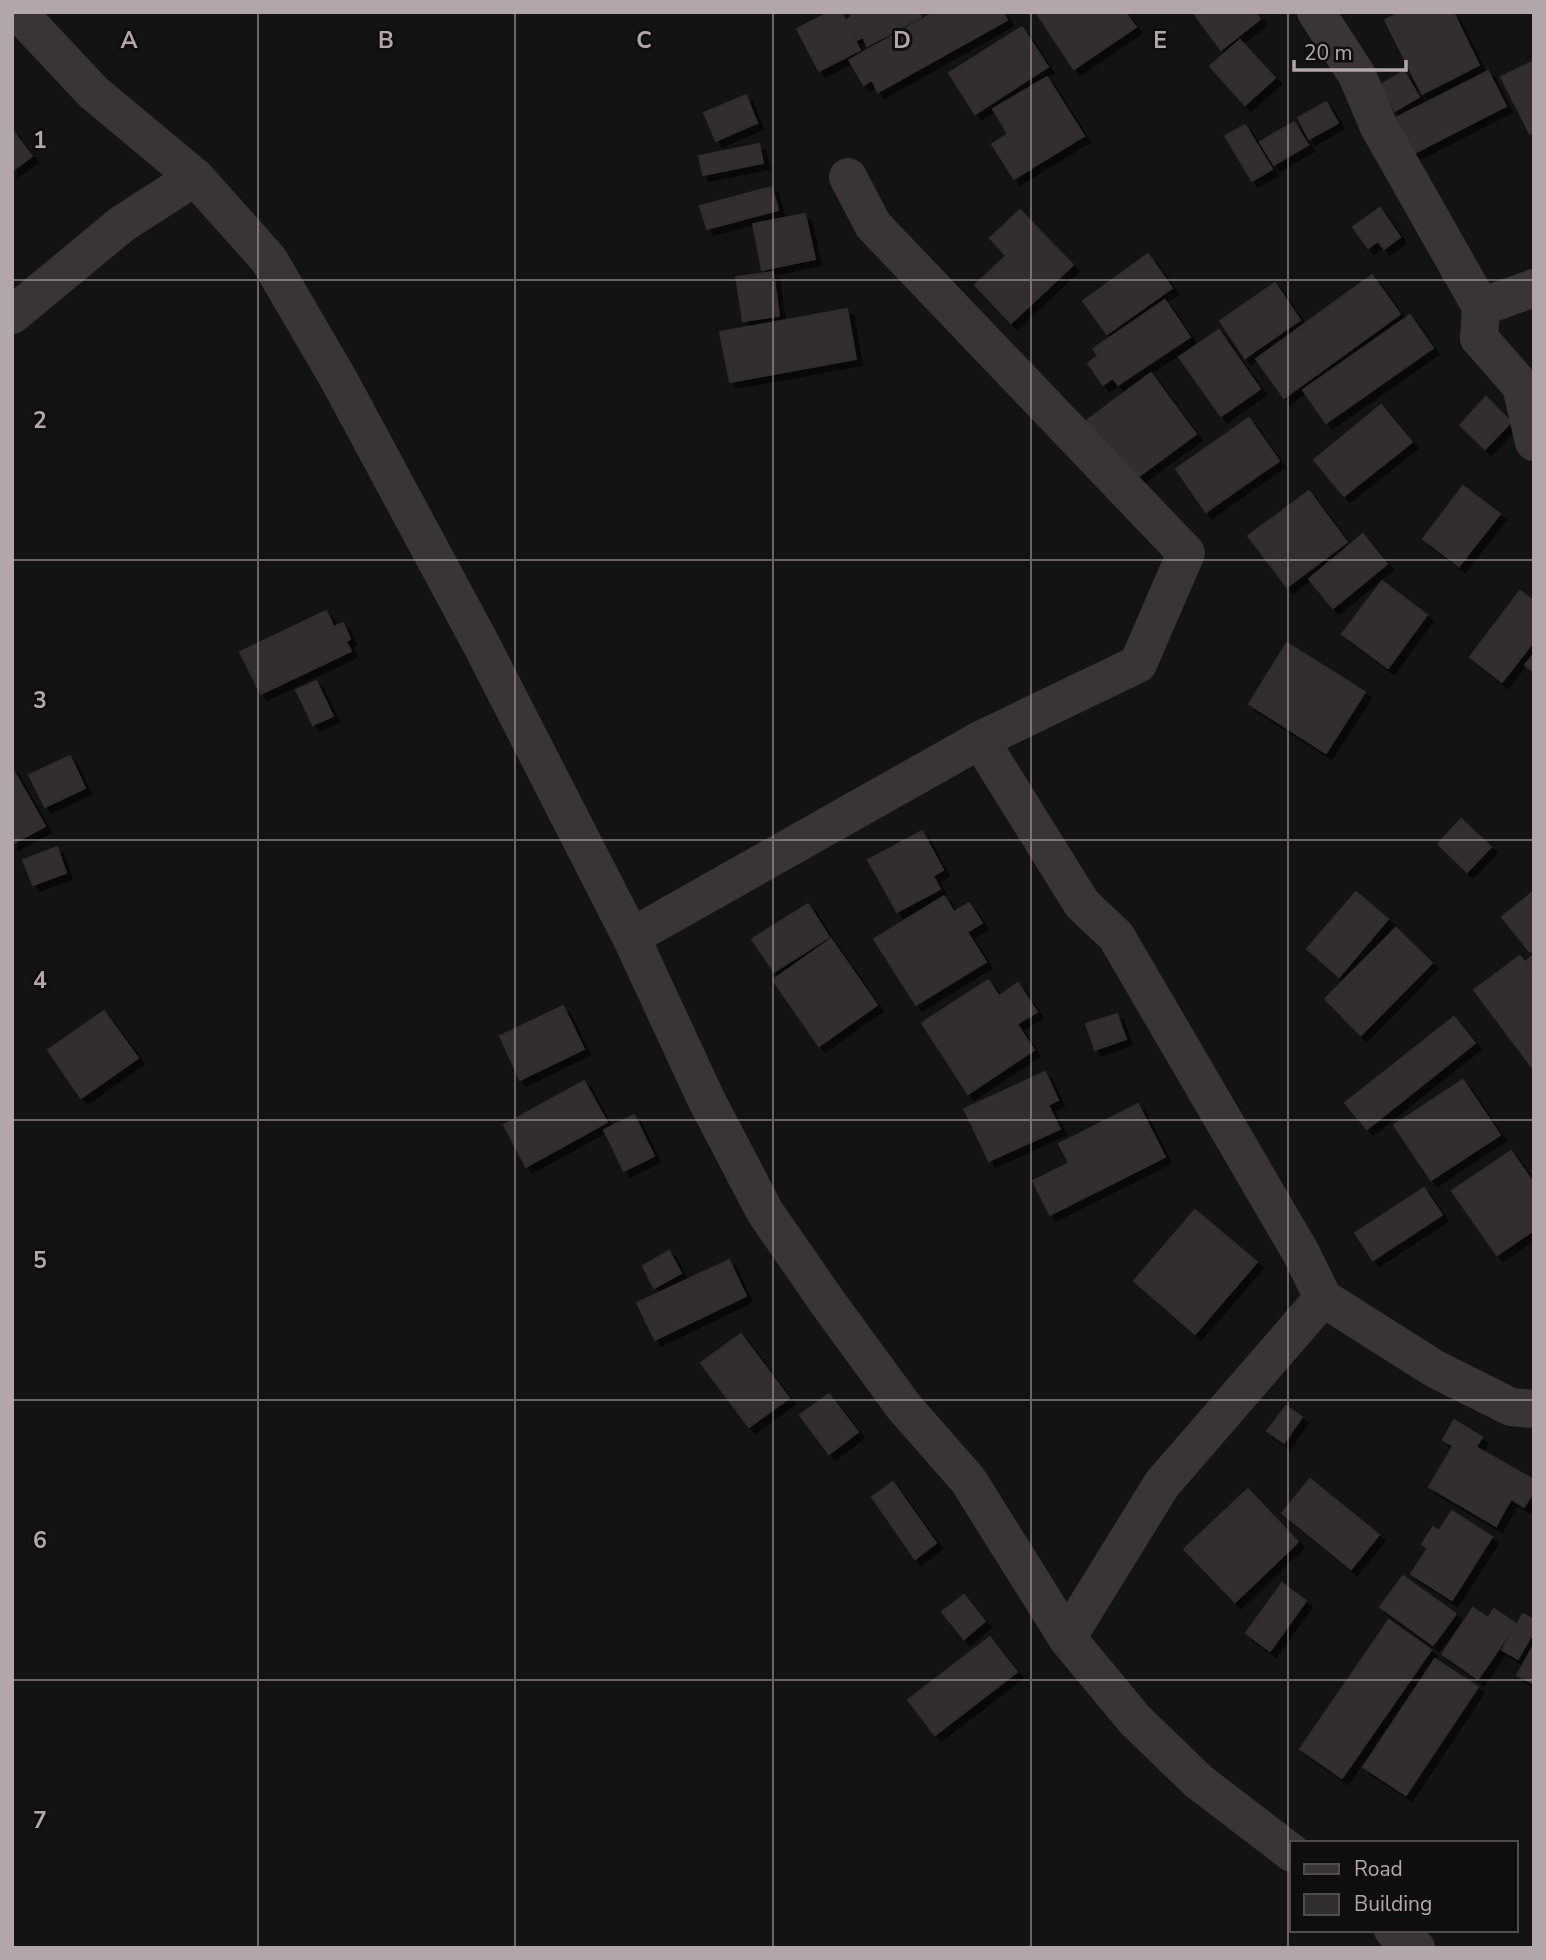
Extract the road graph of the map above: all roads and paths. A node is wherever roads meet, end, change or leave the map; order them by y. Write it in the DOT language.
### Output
graph roads {
  1 [pos="18,12"];
  2 [pos="1316,12"];
  3 [pos="195,177"];
  4 [pos="848,177"];
  5 [pos="1534,288"];
  6 [pos="1481,307"];
  7 [pos="12,315"];
  8 [pos="1534,442"];
  9 [pos="981,740"];
  10 [pos="632,937"];
  11 [pos="1323,1298"];
  12 [pos="1534,1409"];
  13 [pos="1067,1638"];
  14 [pos="1290,1851"];
  15 [pos="1396,1932"];
  16 [pos="1416,1948"];
  1 -- 3 [label="street"];
  2 -- 6 [label="street"];
  3 -- 7 [label="street"];
  3 -- 10 [label="street"];
  4 -- 9 [label="street"];
  5 -- 6 [label="street"];
  6 -- 8 [label="street"];
  9 -- 10 [label="street"];
  9 -- 11 [label="street"];
  10 -- 13 [label="street"];
  11 -- 12 [label="street"];
  11 -- 13 [label="street"];
  13 -- 14 [label="street"];
  15 -- 16 [label="street"];
}
